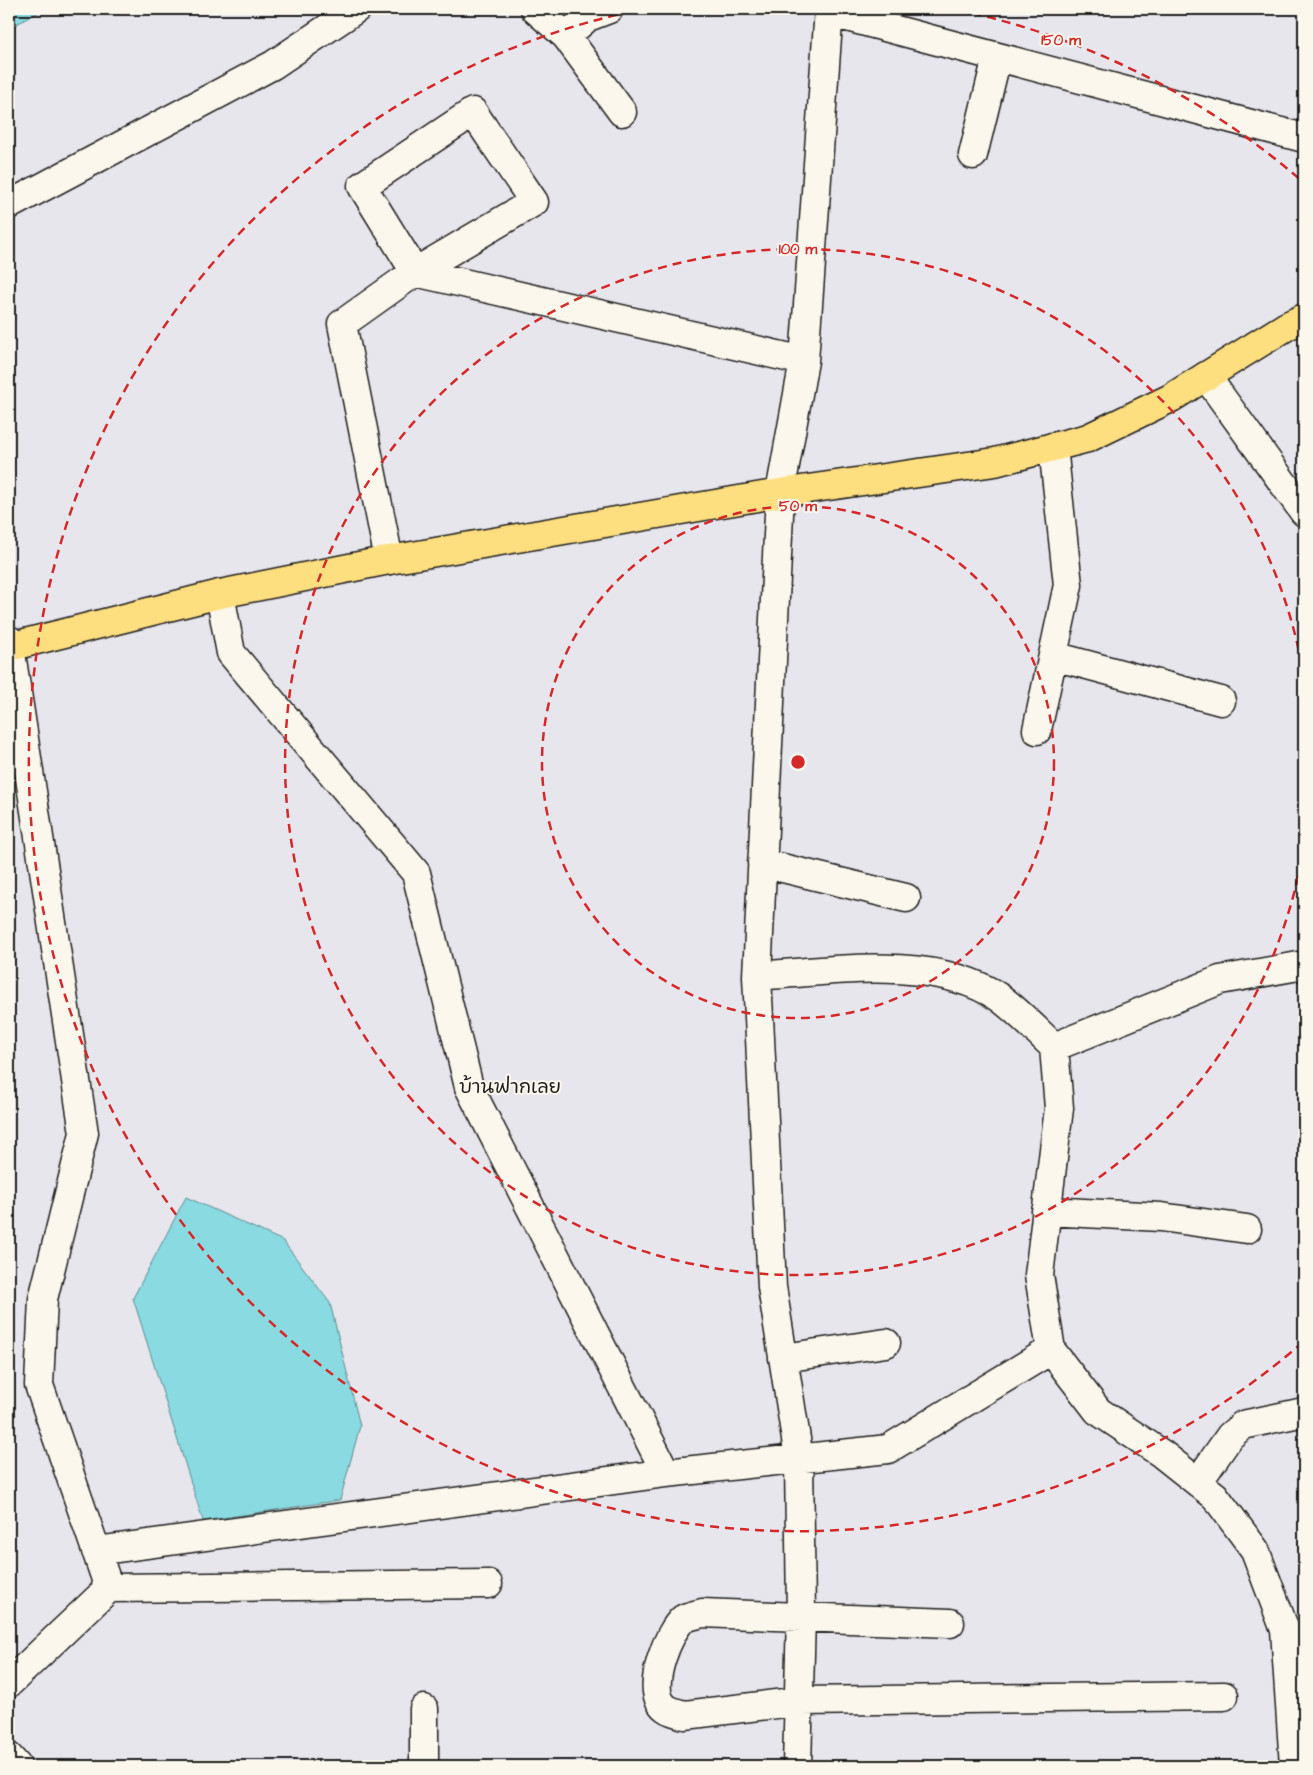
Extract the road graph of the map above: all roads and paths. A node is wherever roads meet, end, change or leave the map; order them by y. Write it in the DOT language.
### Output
graph roads {
  1 [pos="356,9"];
  2 [pos="535,9"];
  3 [pos="609,9"];
  4 [pos="828,10"];
  5 [pos="566,36"];
  6 [pos="997,57"];
  7 [pos="622,112"];
  8 [pos="1304,138"];
  9 [pos="973,156"];
  10 [pos="9,205"];
  11 [pos="415,272"];
  12 [pos="1304,318"];
  13 [pos="804,361"];
  14 [pos="1206,376"];
  15 [pos="1053,447"];
  16 [pos="780,493"];
  17 [pos="1304,512"];
  18 [pos="389,560"];
  19 [pos="220,594"];
  20 [pos="9,645"];
  21 [pos="1054,656"];
  22 [pos="1221,701"];
  23 [pos="1037,730"];
  24 [pos="762,863"];
  25 [pos="906,898"];
  26 [pos="1304,965"];
  27 [pos="757,976"];
  28 [pos="1054,1047"];
  29 [pos="1046,1211"];
  30 [pos="1246,1229"];
  31 [pos="886,1343"];
  32 [pos="1051,1350"];
  33 [pos="783,1358"];
  34 [pos="1304,1412"];
  35 [pos="799,1458"];
  36 [pos="666,1473"];
  37 [pos="1198,1482"];
  38 [pos="96,1551"];
  39 [pos="488,1584"];
  40 [pos="109,1588"];
  41 [pos="801,1616"];
  42 [pos="950,1622"];
  43 [pos="9,1683"];
  44 [pos="1224,1696"];
  45 [pos="801,1701"];
  46 [pos="424,1709"];
  47 [pos="9,1757"];
  48 [pos="16,1766"];
  49 [pos="424,1766"];
  50 [pos="797,1766"];
  51 [pos="1294,1766"];
  1 -- 10 [label="street"];
  2 -- 5 [label="street"];
  3 -- 5 [label="street"];
  4 -- 6 [label="street"];
  4 -- 13 [label="street"];
  5 -- 7 [label="street"];
  6 -- 8 [label="street"];
  6 -- 9 [label="street"];
  11 -- 11 [label="street"];
  11 -- 13 [label="street"];
  11 -- 18 [label="street"];
  12 -- 14 [label="main road"];
  13 -- 16 [label="street"];
  14 -- 15 [label="main road"];
  14 -- 17 [label="street"];
  15 -- 16 [label="main road"];
  15 -- 21 [label="street"];
  16 -- 18 [label="main road"];
  16 -- 24 [label="street"];
  18 -- 19 [label="main road"];
  19 -- 20 [label="main road"];
  19 -- 36 [label="street"];
  20 -- 38 [label="street"];
  21 -- 22 [label="street"];
  21 -- 23 [label="street"];
  24 -- 25 [label="street"];
  24 -- 27 [label="street"];
  26 -- 28 [label="street"];
  27 -- 28 [label="street"];
  27 -- 33 [label="street"];
  28 -- 29 [label="street"];
  29 -- 30 [label="street"];
  29 -- 32 [label="street"];
  31 -- 33 [label="street"];
  32 -- 35 [label="street"];
  32 -- 37 [label="street"];
  33 -- 35 [label="street"];
  34 -- 37 [label="street"];
  35 -- 36 [label="street"];
  35 -- 41 [label="street"];
  36 -- 38 [label="street"];
  37 -- 51 [label="street"];
  38 -- 40 [label="street"];
  39 -- 40 [label="street"];
  40 -- 43 [label="street"];
  41 -- 42 [label="street"];
  41 -- 45 [label="street"];
  41 -- 45 [label="street"];
  44 -- 45 [label="street"];
  45 -- 50 [label="street"];
  46 -- 49 [label="street"];
  47 -- 48 [label="street"];
}
